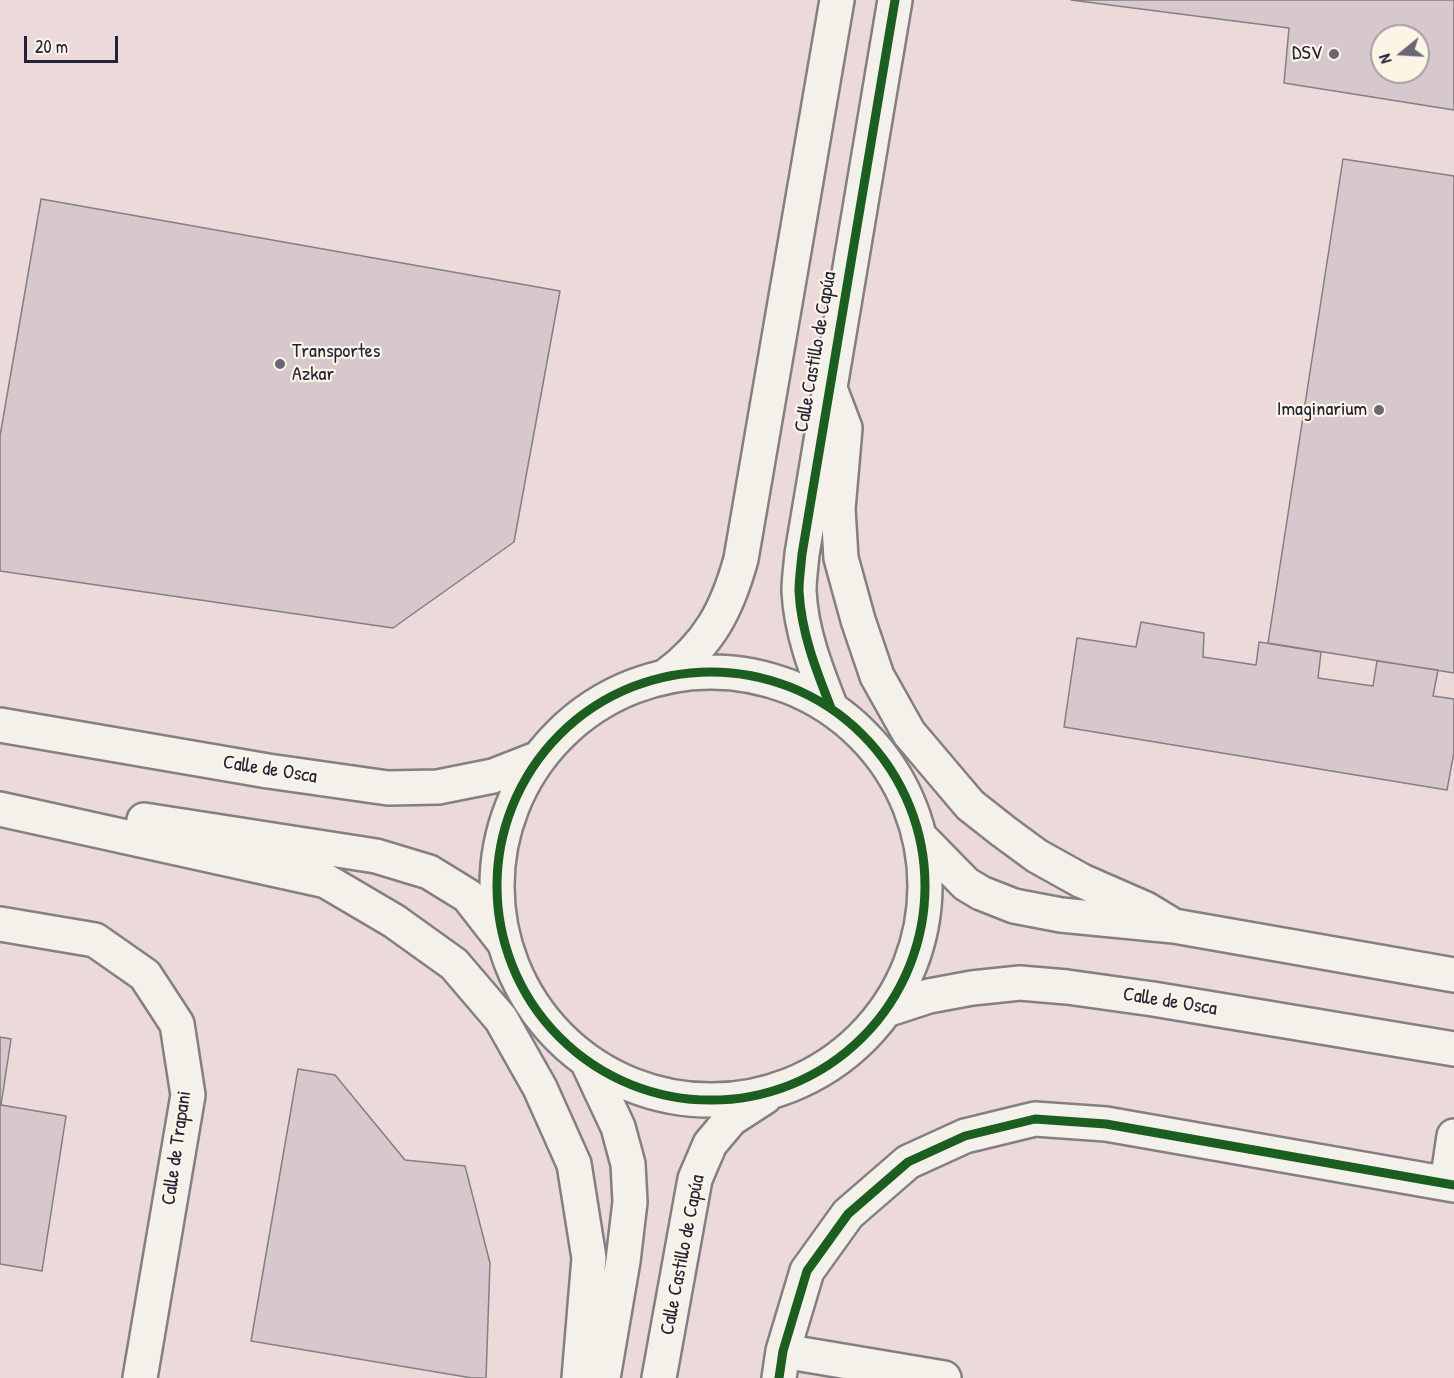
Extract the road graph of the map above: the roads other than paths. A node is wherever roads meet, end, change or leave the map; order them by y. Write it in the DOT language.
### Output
graph roads {
  1 [pos="837,0"];
  2 [pos="895,0"];
  3 [pos="829,384"];
  4 [pos="666,676"];
  5 [pos="831,708"];
  6 [pos="0,725"];
  7 [pos="539,758"];
  8 [pos="0,799"];
  9 [pos="0,809"];
  10 [pos="919,836"];
  11 [pos="0,924"];
  12 [pos="1174,926"];
  13 [pos="504,941"];
  14 [pos="1454,975"];
  15 [pos="886,1010"];
  16 [pos="1454,1049"];
  17 [pos="587,1061"];
  18 [pos="774,1092"];
  19 [pos="1454,1136"];
  20 [pos="1450,1184"];
  21 [pos="781,1364"];
  22 [pos="140,1378"];
  23 [pos="579,1378"];
  24 [pos="603,1378"];
  25 [pos="659,1378"];
  26 [pos="944,1378"];
  1 -- 4 [label="street, Calle Castillo de Capúa"];
  2 -- 3 [label="street, Calle Castillo de Capúa"];
  3 -- 5 [label="street, Calle Castillo de Capúa"];
  3 -- 12 [label="street"];
  4 -- 5 [label="street"];
  4 -- 7 [label="street"];
  5 -- 10 [label="street"];
  6 -- 7 [label="street, Calle de Osca"];
  7 -- 13 [label="street"];
  8 -- 13 [label="street"];
  9 -- 23 [label="street"];
  10 -- 12 [label="street"];
  10 -- 15 [label="street"];
  11 -- 22 [label="street, Calle de Trapani"];
  12 -- 14 [label="street"];
  13 -- 17 [label="street"];
  15 -- 16 [label="street, Calle de Osca"];
  15 -- 18 [label="street"];
  17 -- 18 [label="street"];
  17 -- 24 [label="street"];
  18 -- 25 [label="street, Calle Castillo de Capúa"];
  19 -- 20 [label="street"];
  20 -- 21 [label="street"];
  21 -- 26 [label="street"];
}
